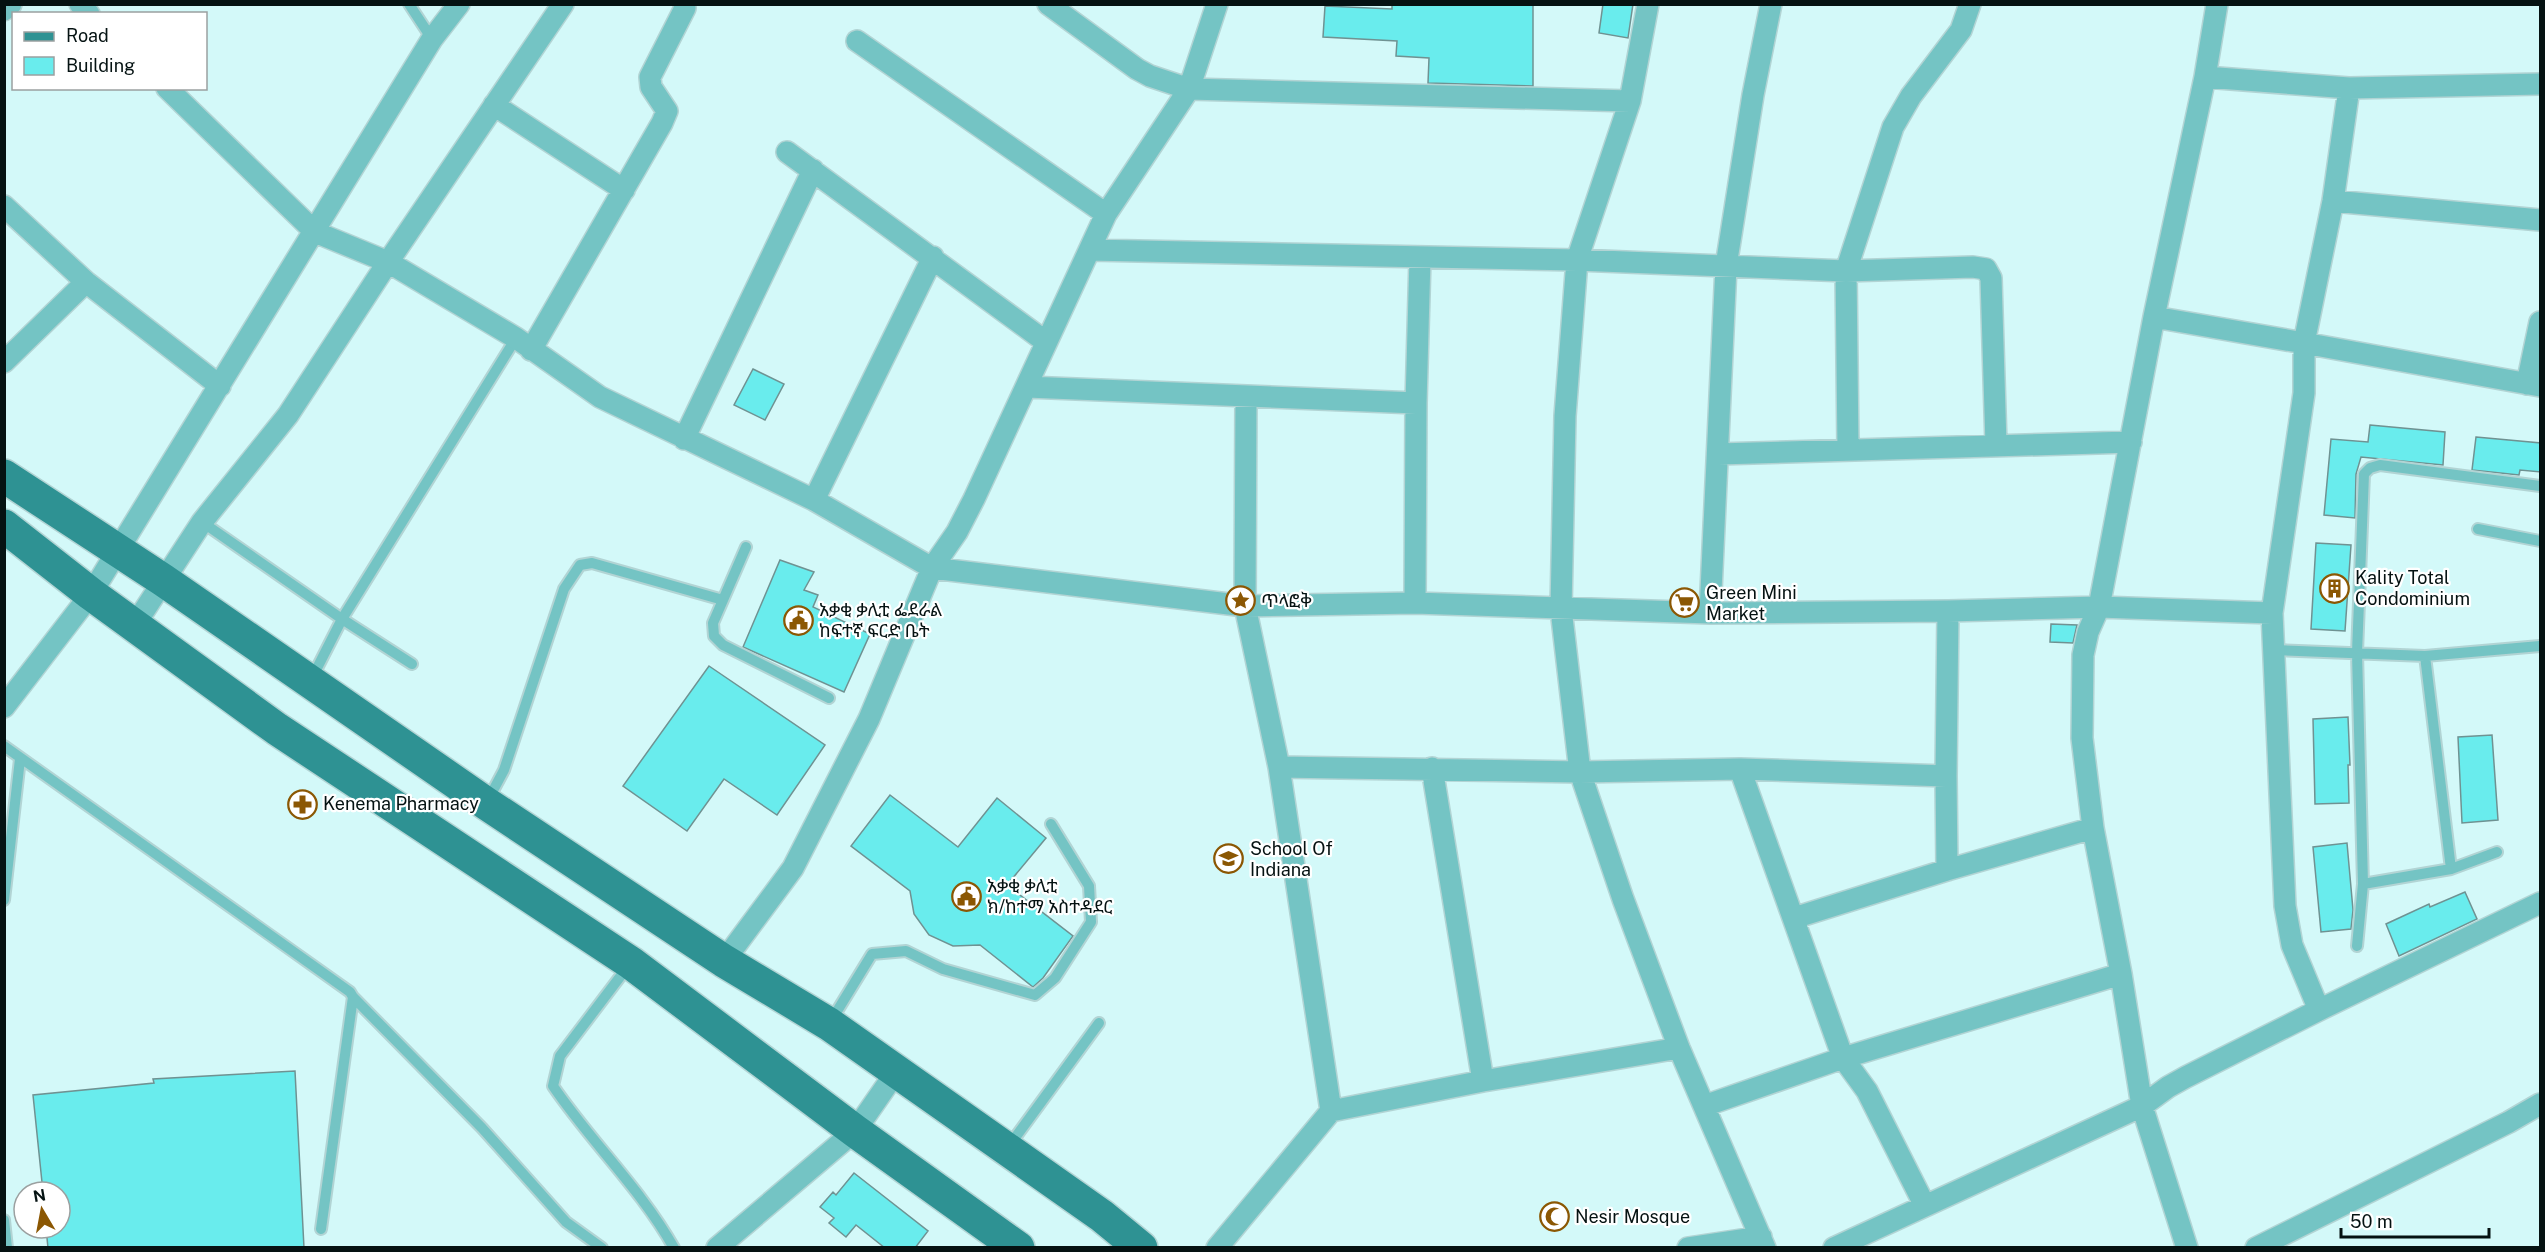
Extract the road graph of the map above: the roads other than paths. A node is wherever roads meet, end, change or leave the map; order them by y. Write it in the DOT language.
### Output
graph roads {
  1 [pos="11,4"];
  2 [pos="409,4"];
  3 [pos="459,4"];
  4 [pos="563,4"];
  5 [pos="684,4"];
  6 [pos="1048,4"];
  7 [pos="1217,4"];
  8 [pos="1648,4"];
  9 [pos="1771,4"];
  10 [pos="1970,4"];
  11 [pos="2217,4"];
  12 [pos="4,10"];
  13 [pos="432,39"];
  14 [pos="857,42"];
  15 [pos="2205,77"];
  16 [pos="2541,84"];
  17 [pos="2349,88"];
  18 [pos="1189,89"];
  19 [pos="169,90"];
  20 [pos="1630,101"];
  21 [pos="494,105"];
  22 [pos="787,152"];
  23 [pos="813,170"];
  24 [pos="624,190"];
  25 [pos="2333,201"];
  26 [pos="4,206"];
  27 [pos="1106,214"];
  28 [pos="2541,220"];
  29 [pos="315,232"];
  30 [pos="1090,250"];
  31 [pos="933,257"];
  32 [pos="1420,258"];
  33 [pos="1577,260"];
  34 [pos="388,262"];
  35 [pos="1726,266"];
  36 [pos="1846,271"];
  37 [pos="86,282"];
  38 [pos="2154,317"];
  39 [pos="2541,322"];
  40 [pos="1046,342"];
  41 [pos="2304,343"];
  42 [pos="524,344"];
  43 [pos="2326,349"];
  44 [pos="4,363"];
  45 [pos="2305,381"];
  46 [pos="2534,385"];
  47 [pos="220,386"];
  48 [pos="1027,387"];
  49 [pos="1246,396"];
  50 [pos="1416,404"];
  51 [pos="684,439"];
  52 [pos="2131,442"];
  53 [pos="1996,446"];
  54 [pos="1848,450"];
  55 [pos="1718,454"];
  56 [pos="4,476"];
  57 [pos="2541,486"];
  58 [pos="814,500"];
  59 [pos="202,522"];
  60 [pos="4,526"];
  61 [pos="2478,529"];
  62 [pos="2541,541"];
  63 [pos="746,547"];
  64 [pos="118,551"];
  65 [pos="932,568"];
  66 [pos="163,580"];
  67 [pos="91,594"];
  68 [pos="723,600"];
  69 [pos="1415,603"];
  70 [pos="1245,606"];
  71 [pos="2099,607"];
  72 [pos="1561,609"];
  73 [pos="1948,611"];
  74 [pos="1710,613"];
  75 [pos="2272,614"];
  76 [pos="342,619"];
  77 [pos="134,626"];
  78 [pos="2541,646"];
  79 [pos="2274,650"];
  80 [pos="2357,653"];
  81 [pos="2425,656"];
  82 [pos="412,663"];
  83 [pos="311,681"];
  84 [pos="829,698"];
  85 [pos="4,707"];
  86 [pos="4,746"];
  87 [pos="20,759"];
  88 [pos="1279,767"];
  89 [pos="1432,768"];
  90 [pos="1740,769"];
  91 [pos="1580,772"];
  92 [pos="1946,776"];
  93 [pos="487,804"];
  94 [pos="1051,824"];
  95 [pos="2093,828"];
  96 [pos="2497,852"];
  97 [pos="2451,868"];
  98 [pos="1947,870"];
  99 [pos="2363,884"];
  100 [pos="4,900"];
  101 [pos="2541,903"];
  102 [pos="1794,918"];
  103 [pos="2357,946"];
  104 [pos="724,961"];
  105 [pos="631,963"];
  106 [pos="2121,974"];
  107 [pos="353,997"];
  108 [pos="2319,1010"];
  109 [pos="1099,1023"];
  110 [pos="829,1024"];
  111 [pos="1679,1048"];
  112 [pos="1843,1058"];
  113 [pos="896,1072"];
  114 [pos="1483,1081"];
  115 [pos="2541,1104"];
  116 [pos="1704,1106"];
  117 [pos="2142,1106"];
  118 [pos="1331,1112"];
  119 [pos="2541,1116"];
  120 [pos="2509,1122"];
  121 [pos="855,1131"];
  122 [pos="1007,1149"];
  123 [pos="1924,1204"];
  124 [pos="4,1220"];
  125 [pos="321,1229"];
  126 [pos="1763,1242"];
  127 [pos="7,1248"];
  128 [pos="602,1248"];
  129 [pos="674,1248"];
  130 [pos="717,1248"];
  131 [pos="1018,1248"];
  132 [pos="1141,1248"];
  133 [pos="1217,1248"];
  134 [pos="1688,1248"];
  135 [pos="1834,1248"];
  136 [pos="2187,1248"];
  137 [pos="2256,1248"];
  1 -- 12 [label="street"];
  2 -- 13 [label="lane"];
  3 -- 13 [label="street"];
  4 -- 21 [label="street"];
  5 -- 24 [label="street"];
  6 -- 18 [label="street"];
  7 -- 18 [label="street"];
  8 -- 20 [label="street"];
  9 -- 35 [label="street"];
  10 -- 36 [label="street"];
  11 -- 15 [label="street"];
  13 -- 29 [label="street"];
  14 -- 27 [label="street"];
  15 -- 17 [label="street"];
  15 -- 38 [label="street"];
  16 -- 17 [label="street"];
  17 -- 25 [label="street"];
  18 -- 20 [label="street"];
  18 -- 27 [label="street"];
  19 -- 29 [label="street"];
  20 -- 33 [label="street"];
  21 -- 24 [label="street"];
  21 -- 34 [label="street"];
  22 -- 23 [label="street"];
  23 -- 31 [label="street"];
  23 -- 51 [label="street"];
  24 -- 42 [label="street"];
  25 -- 28 [label="street"];
  25 -- 41 [label="street"];
  26 -- 37 [label="street"];
  27 -- 30 [label="street"];
  29 -- 34 [label="street"];
  29 -- 47 [label="street"];
  30 -- 32 [label="street"];
  30 -- 40 [label="street"];
  31 -- 40 [label="street"];
  31 -- 58 [label="street"];
  32 -- 33 [label="street"];
  32 -- 50 [label="street"];
  33 -- 35 [label="street"];
  33 -- 72 [label="street"];
  34 -- 42 [label="street"];
  34 -- 59 [label="street"];
  35 -- 36 [label="street"];
  35 -- 55 [label="street"];
  36 -- 53 [label="street"];
  36 -- 54 [label="street"];
  37 -- 44 [label="street"];
  37 -- 47 [label="street"];
  38 -- 41 [label="street"];
  38 -- 52 [label="street"];
  39 -- 46 [label="street"];
  40 -- 48 [label="street"];
  41 -- 43 [label="street"];
  41 -- 45 [label="street"];
  42 -- 51 [label="street"];
  42 -- 76 [label="lane"];
  43 -- 45 [label="street"];
  43 -- 46 [label="street"];
  45 -- 75 [label="street"];
  47 -- 64 [label="street"];
  48 -- 49 [label="street"];
  48 -- 65 [label="street"];
  49 -- 50 [label="street"];
  49 -- 70 [label="street"];
  50 -- 69 [label="street"];
  51 -- 58 [label="street"];
  52 -- 53 [label="street"];
  52 -- 71 [label="street"];
  53 -- 54 [label="street"];
  54 -- 55 [label="street"];
  55 -- 74 [label="street"];
  56 -- 64 [label="main road"];
  57 -- 80 [label="lane"];
  58 -- 65 [label="street"];
  59 -- 66 [label="street"];
  59 -- 76 [label="lane"];
  60 -- 67 [label="main road"];
  61 -- 62 [label="lane"];
  63 -- 68 [label="lane"];
  64 -- 66 [label="main road"];
  64 -- 67 [label="street"];
  65 -- 70 [label="street"];
  65 -- 104 [label="street"];
  66 -- 77 [label="street"];
  66 -- 83 [label="main road"];
  67 -- 77 [label="main road"];
  67 -- 85 [label="street"];
  68 -- 84 [label="lane"];
  68 -- 93 [label="lane"];
  69 -- 70 [label="street"];
  69 -- 72 [label="street"];
  70 -- 88 [label="street"];
  71 -- 73 [label="street"];
  71 -- 75 [label="street"];
  71 -- 95 [label="street"];
  72 -- 74 [label="street"];
  72 -- 91 [label="street"];
  73 -- 74 [label="street"];
  73 -- 92 [label="street"];
  75 -- 79 [label="street"];
  76 -- 82 [label="lane"];
  76 -- 83 [label="lane"];
  77 -- 105 [label="main road"];
  78 -- 81 [label="lane"];
  79 -- 80 [label="lane"];
  79 -- 108 [label="street"];
  80 -- 81 [label="lane"];
  80 -- 99 [label="lane"];
  81 -- 97 [label="lane"];
  83 -- 93 [label="main road"];
  86 -- 87 [label="lane"];
  87 -- 100 [label="lane"];
  87 -- 107 [label="lane"];
  88 -- 89 [label="street"];
  88 -- 118 [label="street"];
  89 -- 91 [label="street"];
  89 -- 114 [label="street"];
  90 -- 91 [label="street"];
  90 -- 92 [label="street"];
  90 -- 102 [label="street"];
  91 -- 111 [label="street"];
  92 -- 98 [label="street"];
  93 -- 104 [label="main road"];
  94 -- 110 [label="lane"];
  95 -- 98 [label="street"];
  95 -- 106 [label="street"];
  96 -- 97 [label="lane"];
  97 -- 99 [label="lane"];
  98 -- 102 [label="street"];
  99 -- 103 [label="lane"];
  101 -- 108 [label="street"];
  102 -- 112 [label="street"];
  104 -- 110 [label="main road"];
  105 -- 121 [label="main road"];
  105 -- 129 [label="lane"];
  106 -- 112 [label="street"];
  106 -- 117 [label="street"];
  107 -- 125 [label="lane"];
  107 -- 128 [label="lane"];
  108 -- 117 [label="street"];
  109 -- 122 [label="lane"];
  110 -- 113 [label="main road"];
  111 -- 114 [label="street"];
  111 -- 116 [label="street"];
  112 -- 116 [label="street"];
  112 -- 123 [label="street"];
  113 -- 121 [label="street"];
  113 -- 122 [label="main road"];
  114 -- 118 [label="street"];
  115 -- 120 [label="street"];
  116 -- 126 [label="street"];
  117 -- 123 [label="street"];
  117 -- 136 [label="street"];
  118 -- 133 [label="street"];
  119 -- 120 [label="street"];
  120 -- 137 [label="street"];
  121 -- 130 [label="street"];
  121 -- 131 [label="main road"];
  122 -- 132 [label="main road"];
  123 -- 135 [label="street"];
  124 -- 127 [label="lane"];
  126 -- 134 [label="street"];
}
